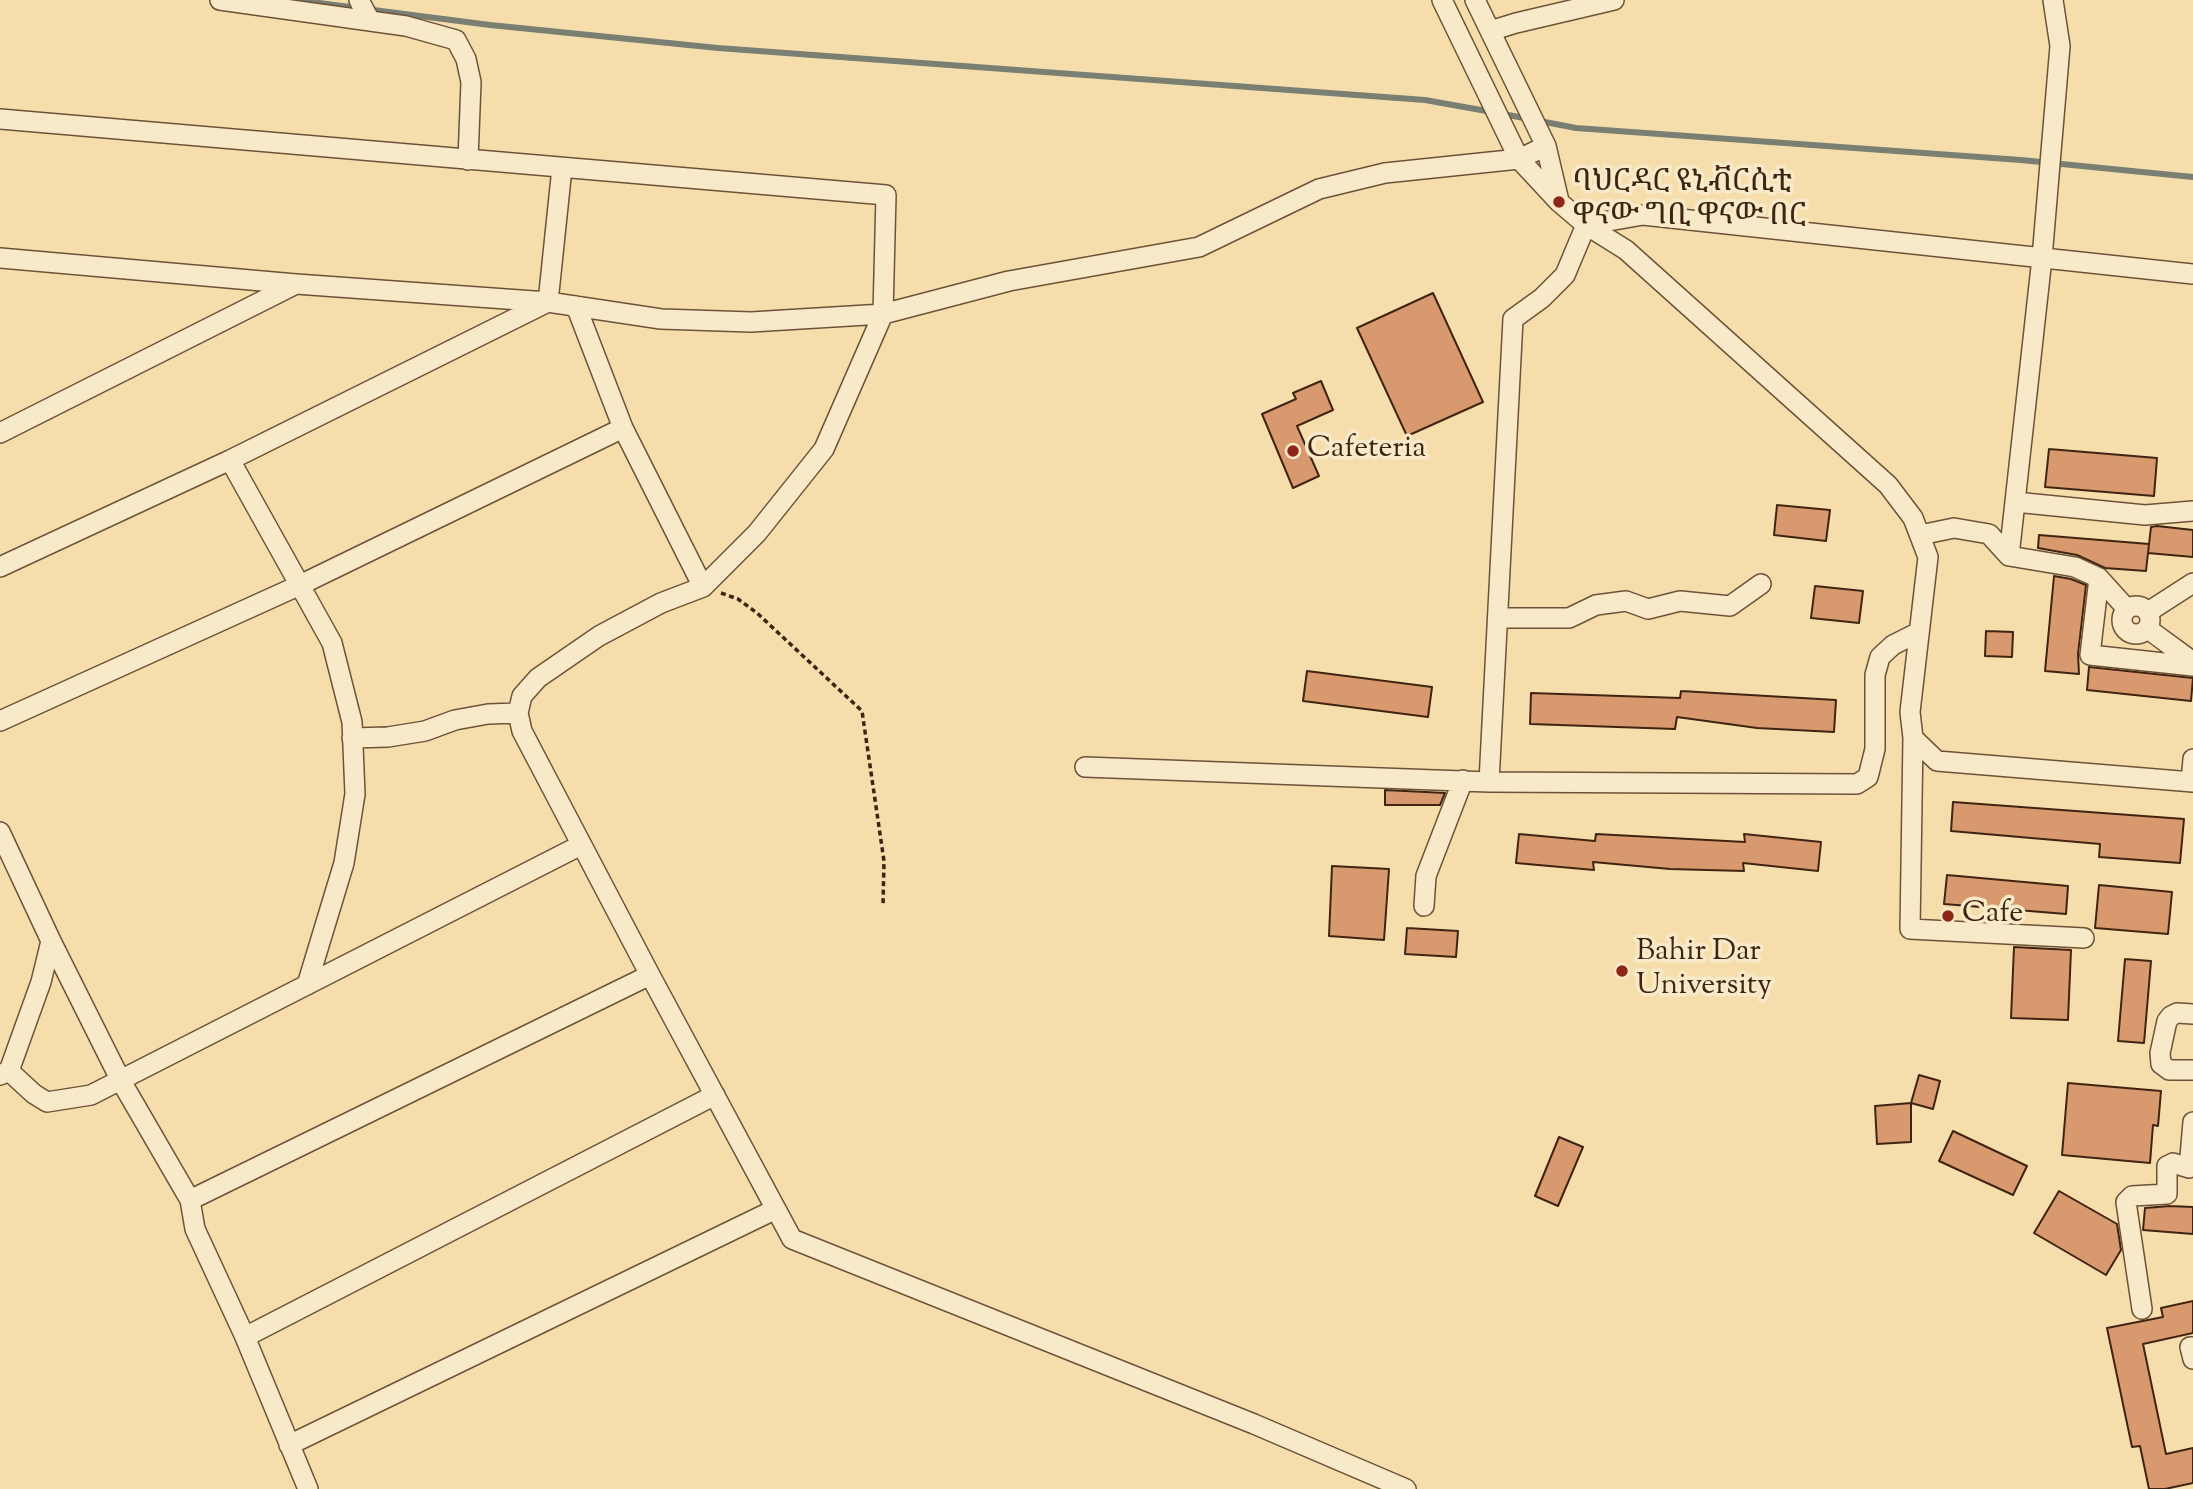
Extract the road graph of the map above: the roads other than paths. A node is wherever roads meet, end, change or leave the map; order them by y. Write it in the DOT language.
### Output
graph roads {
  1 [pos="220,0"];
  2 [pos="1442,0"];
  3 [pos="1475,0"];
  4 [pos="1615,0"];
  5 [pos="2053,0"];
  6 [pos="366,13"];
  7 [pos="1490,31"];
  8 [pos="0,119"];
  9 [pos="1546,146"];
  10 [pos="1519,159"];
  11 [pos="468,160"];
  12 [pos="562,168"];
  13 [pos="1559,202"];
  14 [pos="1586,225"];
  15 [pos="0,258"];
  16 [pos="2042,258"];
  17 [pos="2193,274"];
  18 [pos="296,284"];
  19 [pos="548,302"];
  20 [pos="576,306"];
  21 [pos="883,314"];
  22 [pos="623,428"];
  23 [pos="0,433"];
  24 [pos="230,460"];
  25 [pos="2015,502"];
  26 [pos="2193,511"];
  27 [pos="1920,535"];
  28 [pos="2010,556"];
  29 [pos="0,567"];
  30 [pos="2099,578"];
  31 [pos="2193,583"];
  32 [pos="1761,584"];
  33 [pos="300,585"];
  34 [pos="702,587"];
  35 [pos="1499,618"];
  36 [pos="2144,625"];
  37 [pos="1919,632"];
  38 [pos="2133,660"];
  39 [pos="2193,664"];
  40 [pos="518,713"];
  41 [pos="0,721"];
  42 [pos="352,738"];
  43 [pos="1913,738"];
  44 [pos="2193,759"];
  45 [pos="1085,767"];
  46 [pos="1463,780"];
  47 [pos="1489,782"];
  48 [pos="2192,782"];
  49 [pos="0,832"];
  50 [pos="581,845"];
  51 [pos="1424,906"];
  52 [pos="2084,938"];
  53 [pos="51,941"];
  54 [pos="649,975"];
  55 [pos="307,985"];
  56 [pos="2193,1014"];
  57 [pos="2193,1070"];
  58 [pos="5,1073"];
  59 [pos="121,1081"];
  60 [pos="715,1095"];
  61 [pos="2193,1122"];
  62 [pos="190,1200"];
  63 [pos="776,1209"];
  64 [pos="2142,1309"];
  65 [pos="245,1337"];
  66 [pos="2193,1347"];
  67 [pos="2193,1359"];
  68 [pos="289,1445"];
  69 [pos="308,1489"];
  70 [pos="1406,1489"];
  1 -- 6 [label="street"];
  2 -- 10 [label="street"];
  3 -- 7 [label="street"];
  4 -- 7 [label="street"];
  5 -- 16 [label="street"];
  6 -- 11 [label="street"];
  7 -- 9 [label="street"];
  8 -- 11 [label="street"];
  9 -- 10 [label="street"];
  9 -- 13 [label="street"];
  10 -- 13 [label="street"];
  10 -- 21 [label="street"];
  11 -- 12 [label="street"];
  12 -- 19 [label="street"];
  12 -- 21 [label="street"];
  13 -- 14 [label="street"];
  14 -- 16 [label="street"];
  14 -- 27 [label="street"];
  14 -- 35 [label="street"];
  15 -- 18 [label="street"];
  16 -- 17 [label="street"];
  16 -- 25 [label="street"];
  18 -- 19 [label="street"];
  18 -- 23 [label="street"];
  19 -- 20 [label="street"];
  19 -- 24 [label="street"];
  20 -- 21 [label="street"];
  20 -- 22 [label="street"];
  21 -- 34 [label="street"];
  22 -- 33 [label="street"];
  22 -- 34 [label="street"];
  24 -- 29 [label="street"];
  24 -- 33 [label="street"];
  25 -- 26 [label="street"];
  25 -- 28 [label="street"];
  27 -- 28 [label="street"];
  27 -- 37 [label="street"];
  28 -- 30 [label="street"];
  30 -- 36 [label="street"];
  30 -- 38 [label="street"];
  31 -- 36 [label="street"];
  32 -- 35 [label="street"];
  33 -- 41 [label="street"];
  33 -- 42 [label="street"];
  34 -- 40 [label="street"];
  35 -- 47 [label="street"];
  36 -- 38 [label="street"];
  36 -- 39 [label="street"];
  37 -- 43 [label="street"];
  37 -- 47 [label="street"];
  38 -- 39 [label="street"];
  40 -- 42 [label="street"];
  40 -- 50 [label="street"];
  42 -- 55 [label="street"];
  43 -- 48 [label="street"];
  43 -- 52 [label="street"];
  44 -- 48 [label="street"];
  45 -- 46 [label="street"];
  46 -- 47 [label="street"];
  46 -- 51 [label="street"];
  49 -- 53 [label="street"];
  50 -- 54 [label="street"];
  50 -- 55 [label="street"];
  53 -- 58 [label="street"];
  53 -- 59 [label="street"];
  54 -- 60 [label="street"];
  54 -- 62 [label="street"];
  55 -- 59 [label="street"];
  56 -- 57 [label="street"];
  58 -- 59 [label="street"];
  59 -- 62 [label="street"];
  60 -- 63 [label="street"];
  60 -- 65 [label="street"];
  61 -- 64 [label="street"];
  62 -- 65 [label="street"];
  63 -- 68 [label="street"];
  63 -- 70 [label="street"];
  65 -- 68 [label="street"];
  66 -- 67 [label="street"];
  68 -- 69 [label="street"];
}
